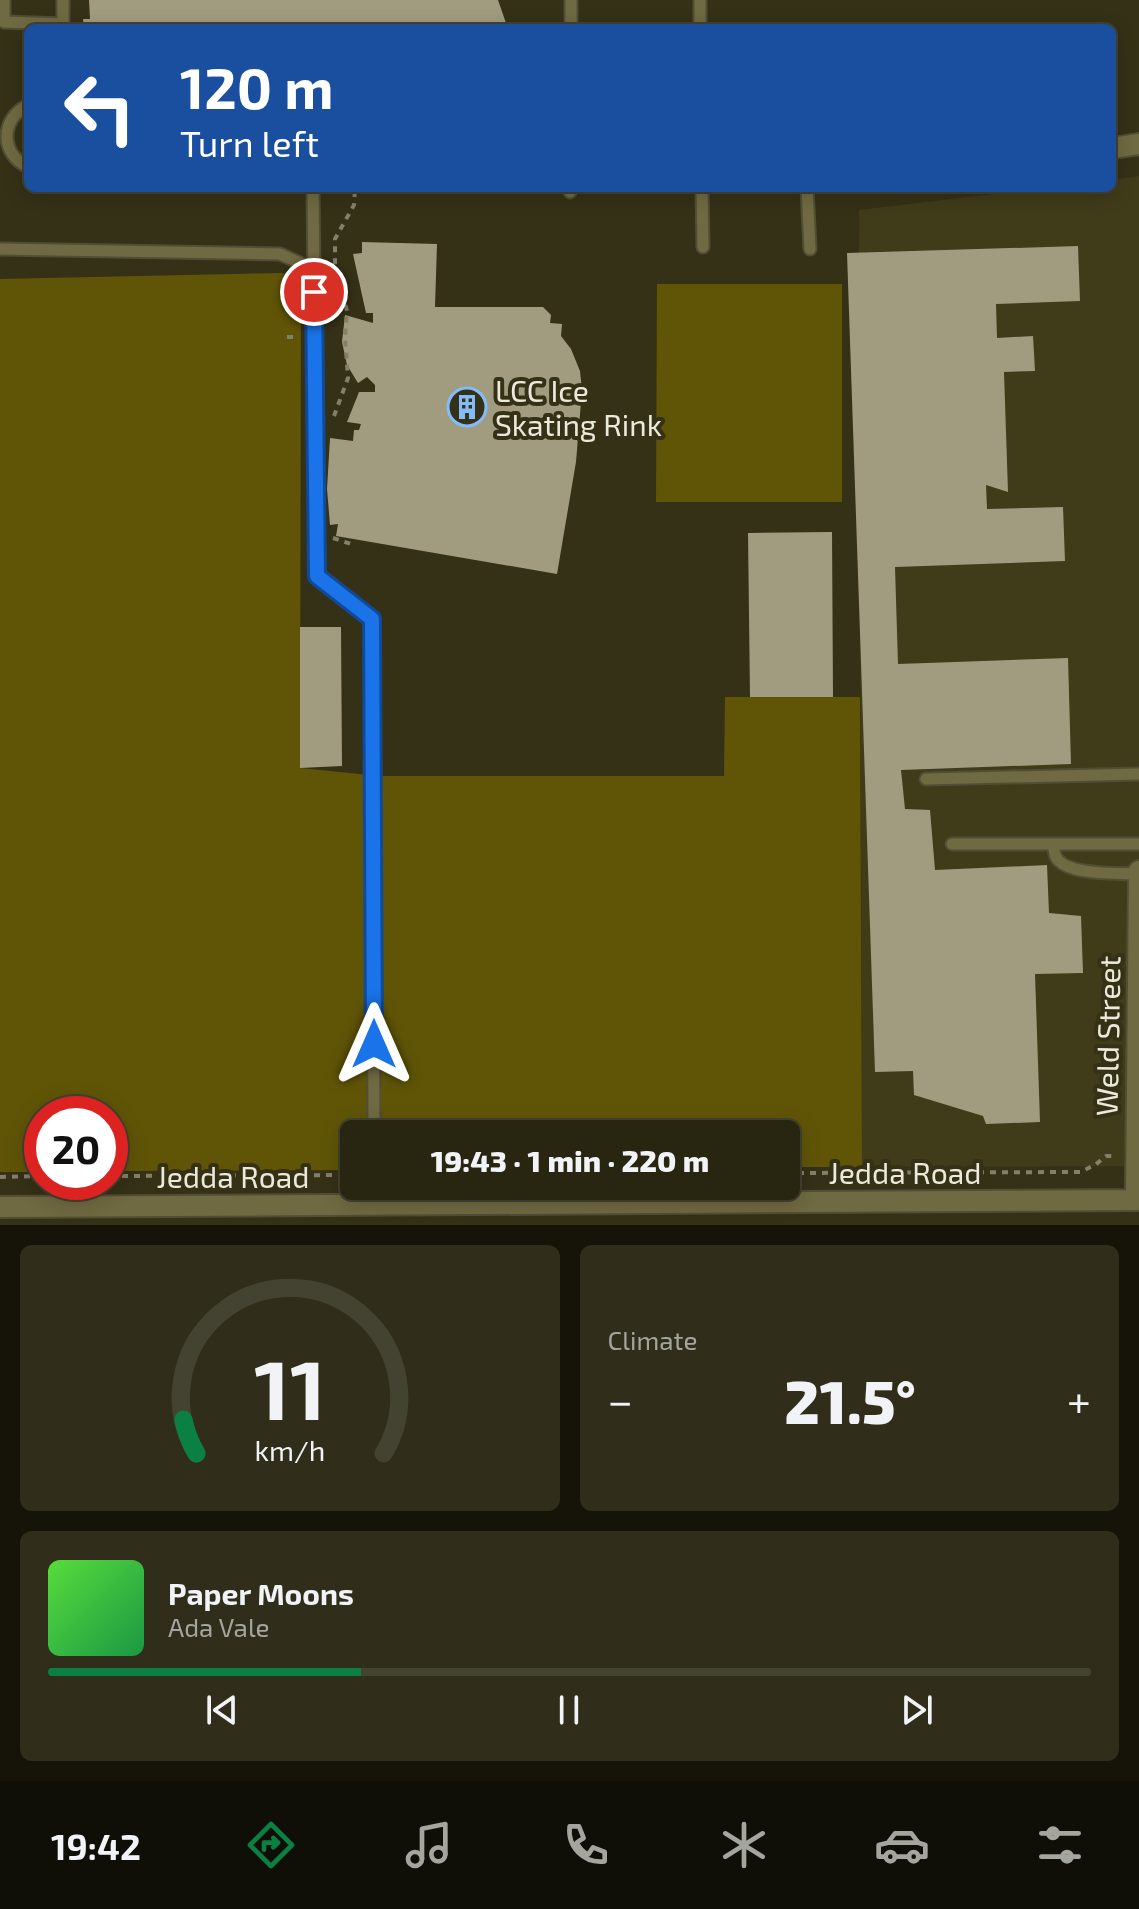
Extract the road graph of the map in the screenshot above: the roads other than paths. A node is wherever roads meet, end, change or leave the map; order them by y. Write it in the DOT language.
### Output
graph roads {
  1 [pos="4,0"];
  2 [pos="63,0"];
  3 [pos="571,0"];
  4 [pos="700,0"];
  5 [pos="571,24"];
  6 [pos="700,24"];
  7 [pos="24,107"];
  8 [pos="3,131"];
  9 [pos="1139,144"];
  10 [pos="1116,147"];
  11 [pos="24,164"];
  12 [pos="313,192"];
  13 [pos="702,192"];
  14 [pos="807,192"];
  15 [pos="703,247"];
  16 [pos="3,249"];
  17 [pos="810,249"];
  18 [pos="313,269"];
  19 [pos="1139,774"];
  20 [pos="926,779"];
  21 [pos="952,844"];
  22 [pos="1053,844"];
  23 [pos="1139,844"];
  24 [pos="1139,873"];
  25 [pos="374,1120"];
  26 [pos="340,1197"];
  27 [pos="536,1200"];
  28 [pos="1138,1200"];
  29 [pos="696,1204"];
  30 [pos="0,1207"];
  31 [pos="696,1225"];
  1 -- 2 [label="lane"];
  3 -- 5 [label="lane"];
  4 -- 6 [label="lane"];
  7 -- 8 [label="lane"];
  8 -- 11 [label="lane"];
  9 -- 10 [label="street"];
  12 -- 18 [label="lane"];
  13 -- 15 [label="lane"];
  14 -- 17 [label="lane"];
  16 -- 18 [label="lane"];
  18 -- 25 [label="lane"];
  19 -- 20 [label="lane"];
  21 -- 22 [label="lane"];
  22 -- 23 [label="lane"];
  22 -- 24 [label="lane"];
  24 -- 28 [label="street, Weld Street"];
  26 -- 30 [label="street, Jedda Road"];
  27 -- 29 [label="street, Jedda Road"];
  28 -- 29 [label="street, Jedda Road"];
  29 -- 31 [label="street"];
}
